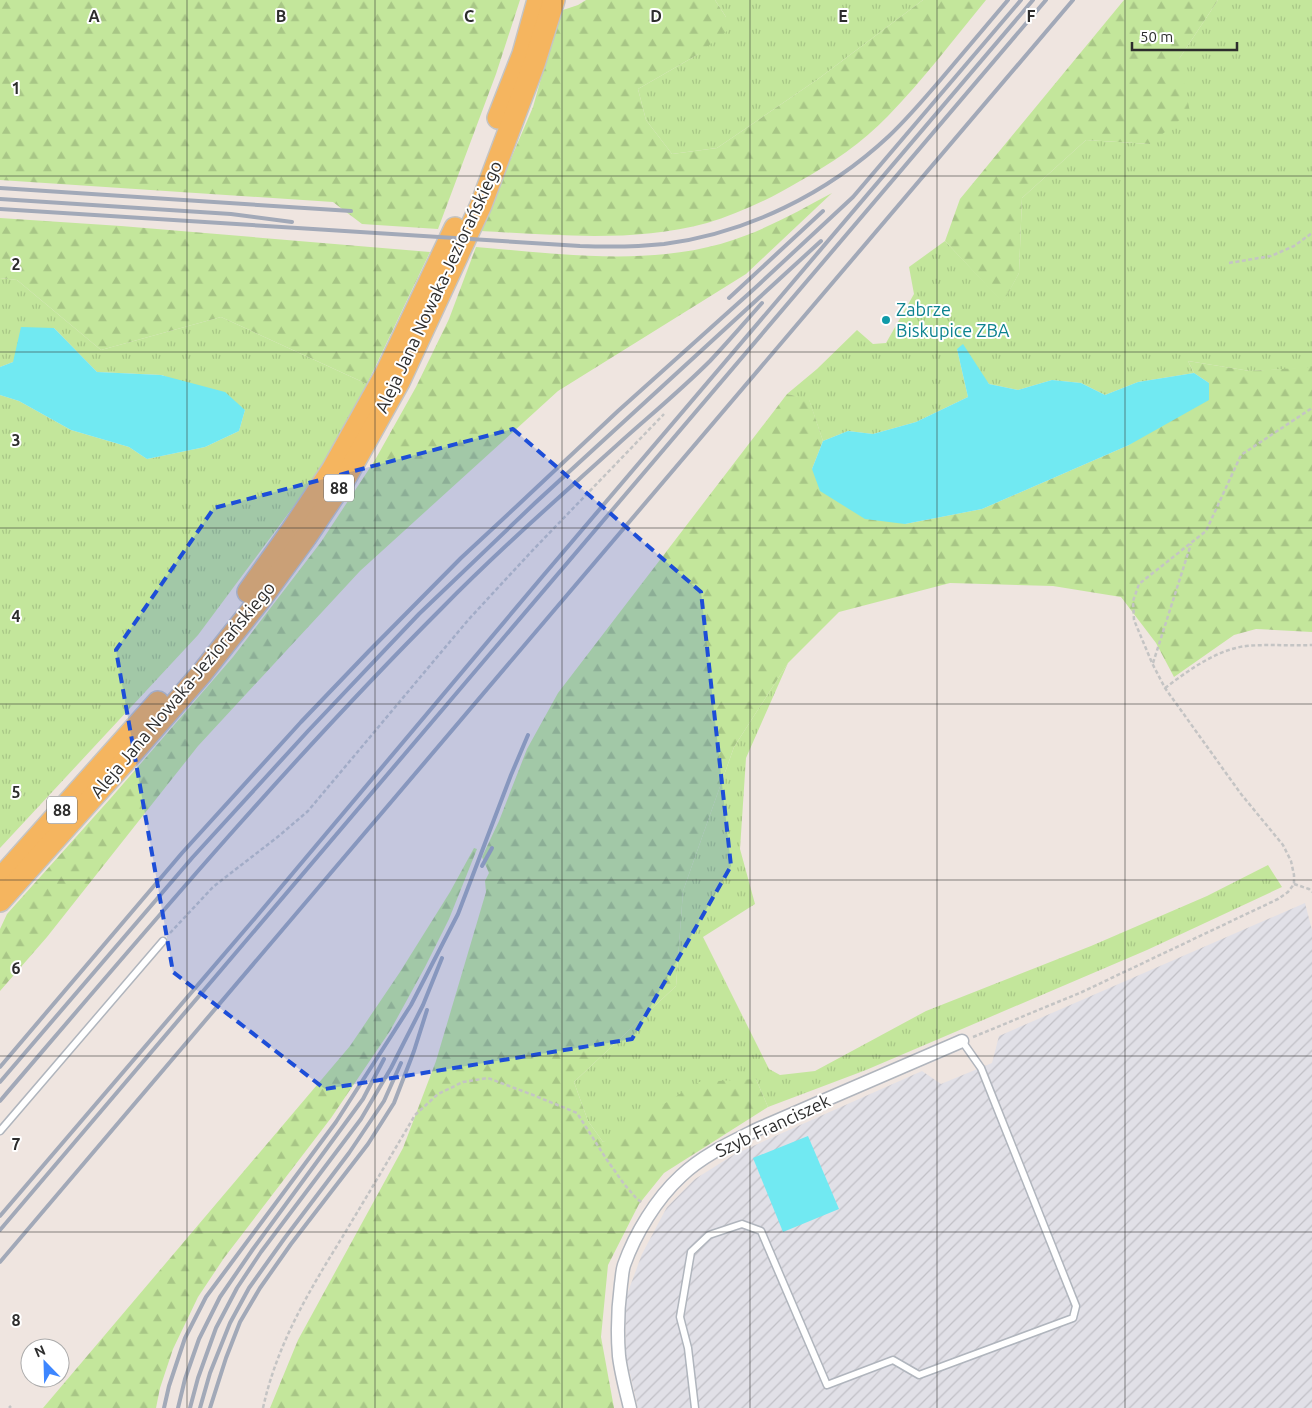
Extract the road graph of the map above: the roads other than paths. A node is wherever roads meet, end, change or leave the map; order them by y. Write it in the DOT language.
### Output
graph roads {
  1 [pos="538,0"];
  2 [pos="554,0"];
  3 [pos="0,879"];
  4 [pos="0,901"];
  5 [pos="163,941"];
  6 [pos="962,1042"];
  7 [pos="0,1131"];
  8 [pos="630,1408"];
  9 [pos="695,1408"];
  1 -- 3 [label="main road, Aleja Jana Nowaka-Jeziorańskiego / 88"];
  2 -- 4 [label="main road, Aleja Jana Nowaka-Jeziorańskiego / 88"];
  5 -- 7 [label="lane"];
  6 -- 8 [label="street, Szyb Franciszek"];
  6 -- 9 [label="lane"];
}
